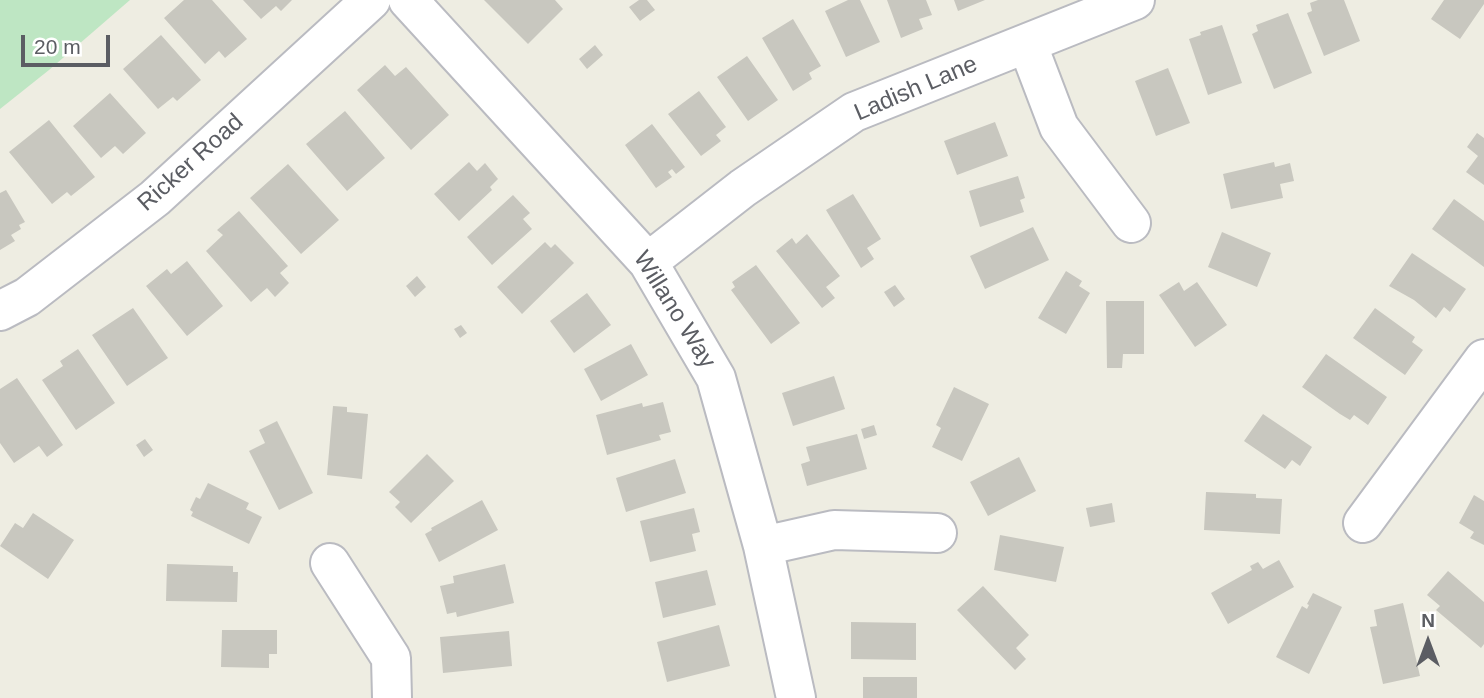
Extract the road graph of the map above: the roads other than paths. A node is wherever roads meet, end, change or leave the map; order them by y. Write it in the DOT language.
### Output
graph roads {
  1 [pos="371,0"];
  2 [pos="408,0"];
  3 [pos="1135,0"];
  4 [pos="1027,43"];
  5 [pos="1131,223"];
  6 [pos="648,262"];
  7 [pos="0,311"];
  8 [pos="1484,359"];
  9 [pos="1363,523"];
  10 [pos="937,533"];
  11 [pos="763,547"];
  12 [pos="330,563"];
  13 [pos="391,698"];
  14 [pos="796,698"];
  1 -- 7 [label="street, Ricker Road"];
  2 -- 6 [label="street, Willano Way"];
  3 -- 4 [label="street, Ladish Lane"];
  4 -- 5 [label="street"];
  4 -- 6 [label="street, Ladish Lane"];
  6 -- 11 [label="street, Willano Way"];
  8 -- 9 [label="street"];
  10 -- 11 [label="street"];
  11 -- 14 [label="street, Willano Way"];
  12 -- 13 [label="street"];
}
